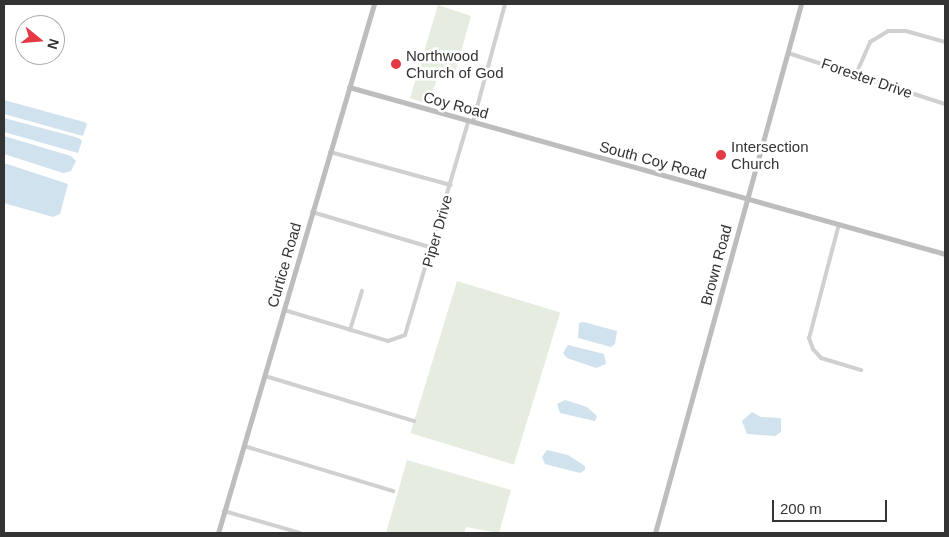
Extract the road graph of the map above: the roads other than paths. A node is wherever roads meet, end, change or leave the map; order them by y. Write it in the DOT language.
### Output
graph roads {
  1 [pos="374,4"];
  2 [pos="505,4"];
  3 [pos="801,4"];
  4 [pos="945,42"];
  5 [pos="788,53"];
  6 [pos="856,74"];
  7 [pos="349,87"];
  8 [pos="945,104"];
  9 [pos="470,122"];
  10 [pos="499,130"];
  11 [pos="330,152"];
  12 [pos="451,185"];
  13 [pos="748,199"];
  14 [pos="312,212"];
  15 [pos="839,224"];
  16 [pos="433,248"];
  17 [pos="945,254"];
  18 [pos="362,291"];
  19 [pos="284,310"];
  20 [pos="350,330"];
  21 [pos="860,370"];
  22 [pos="265,376"];
  23 [pos="414,421"];
  24 [pos="244,446"];
  25 [pos="393,491"];
  26 [pos="224,511"];
  27 [pos="287,531"];
  28 [pos="218,533"];
  29 [pos="300,533"];
  30 [pos="655,533"];
  1 -- 7 [label="street, Curtice Road"];
  2 -- 9 [label="street, Piper Drive"];
  3 -- 5 [label="street, Brown Road"];
  4 -- 6 [label="street"];
  5 -- 6 [label="street, Forester Drive"];
  5 -- 13 [label="street, Brown Road"];
  6 -- 8 [label="street, Forester Drive"];
  7 -- 9 [label="street, Coy Road"];
  7 -- 11 [label="street, Curtice Road"];
  9 -- 10 [label="street, Coy Road"];
  9 -- 12 [label="street, Piper Drive"];
  10 -- 13 [label="street, South Coy Road"];
  11 -- 12 [label="street"];
  11 -- 14 [label="street, Curtice Road"];
  12 -- 16 [label="street, Piper Drive"];
  13 -- 15 [label="street, South Coy Road"];
  13 -- 30 [label="street, Brown Road"];
  14 -- 16 [label="street"];
  14 -- 19 [label="street, Curtice Road"];
  15 -- 17 [label="street, South Coy Road"];
  15 -- 21 [label="street"];
  16 -- 20 [label="street, Piper Drive"];
  18 -- 20 [label="street"];
  19 -- 20 [label="street"];
  19 -- 22 [label="street, Curtice Road"];
  22 -- 23 [label="street"];
  22 -- 24 [label="street, Curtice Road"];
  24 -- 25 [label="street"];
  24 -- 26 [label="street, Curtice Road"];
  26 -- 27 [label="street"];
  26 -- 28 [label="street, Curtice Road"];
  27 -- 29 [label="street"];
}
